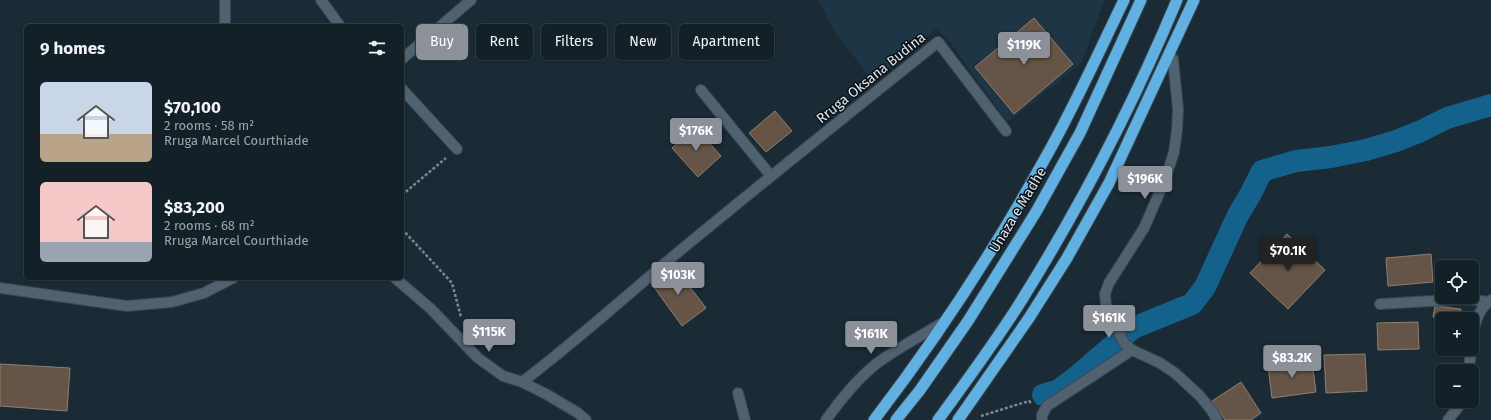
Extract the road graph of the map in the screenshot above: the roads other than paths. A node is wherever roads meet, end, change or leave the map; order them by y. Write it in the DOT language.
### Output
graph roads {
  1 [pos="225,0"];
  2 [pos="321,0"];
  3 [pos="470,0"];
  4 [pos="1124,0"];
  5 [pos="1140,0"];
  6 [pos="1177,0"];
  7 [pos="1194,0"];
  8 [pos="225,24"];
  9 [pos="339,24"];
  10 [pos="404,57"];
  11 [pos="1173,59"];
  12 [pos="701,90"];
  13 [pos="404,91"];
  14 [pos="1006,131"];
  15 [pos="457,150"];
  16 [pos="771,176"];
  17 [pos="229,280"];
  18 [pos="397,280"];
  19 [pos="0,288"];
  20 [pos="1490,301"];
  21 [pos="1380,304"];
  22 [pos="1479,312"];
  23 [pos="944,322"];
  24 [pos="1132,350"];
  25 [pos="522,382"];
  26 [pos="738,393"];
  27 [pos="1457,408"];
  28 [pos="1042,418"];
  29 [pos="586,420"];
  30 [pos="745,420"];
  31 [pos="826,420"];
  32 [pos="874,420"];
  33 [pos="896,420"];
  34 [pos="938,420"];
  35 [pos="958,420"];
  36 [pos="1217,420"];
  37 [pos="1448,420"];
  1 -- 8 [label="street"];
  2 -- 9 [label="street"];
  3 -- 10 [label="street"];
  4 -- 23 [label="highway"];
  5 -- 33 [label="highway, Unaza e Madhe"];
  6 -- 34 [label="highway"];
  7 -- 35 [label="highway"];
  11 -- 24 [label="street"];
  12 -- 16 [label="street"];
  13 -- 15 [label="street"];
  14 -- 16 [label="street, Rruga Oksana Budina"];
  16 -- 25 [label="street, Rruga Oksana Budina"];
  17 -- 19 [label="street"];
  18 -- 25 [label="street"];
  20 -- 21 [label="street"];
  20 -- 22 [label="street"];
  23 -- 31 [label="street"];
  23 -- 32 [label="highway"];
  24 -- 28 [label="street"];
  24 -- 36 [label="street"];
  25 -- 29 [label="street"];
  26 -- 30 [label="street"];
  27 -- 37 [label="street"];
}
